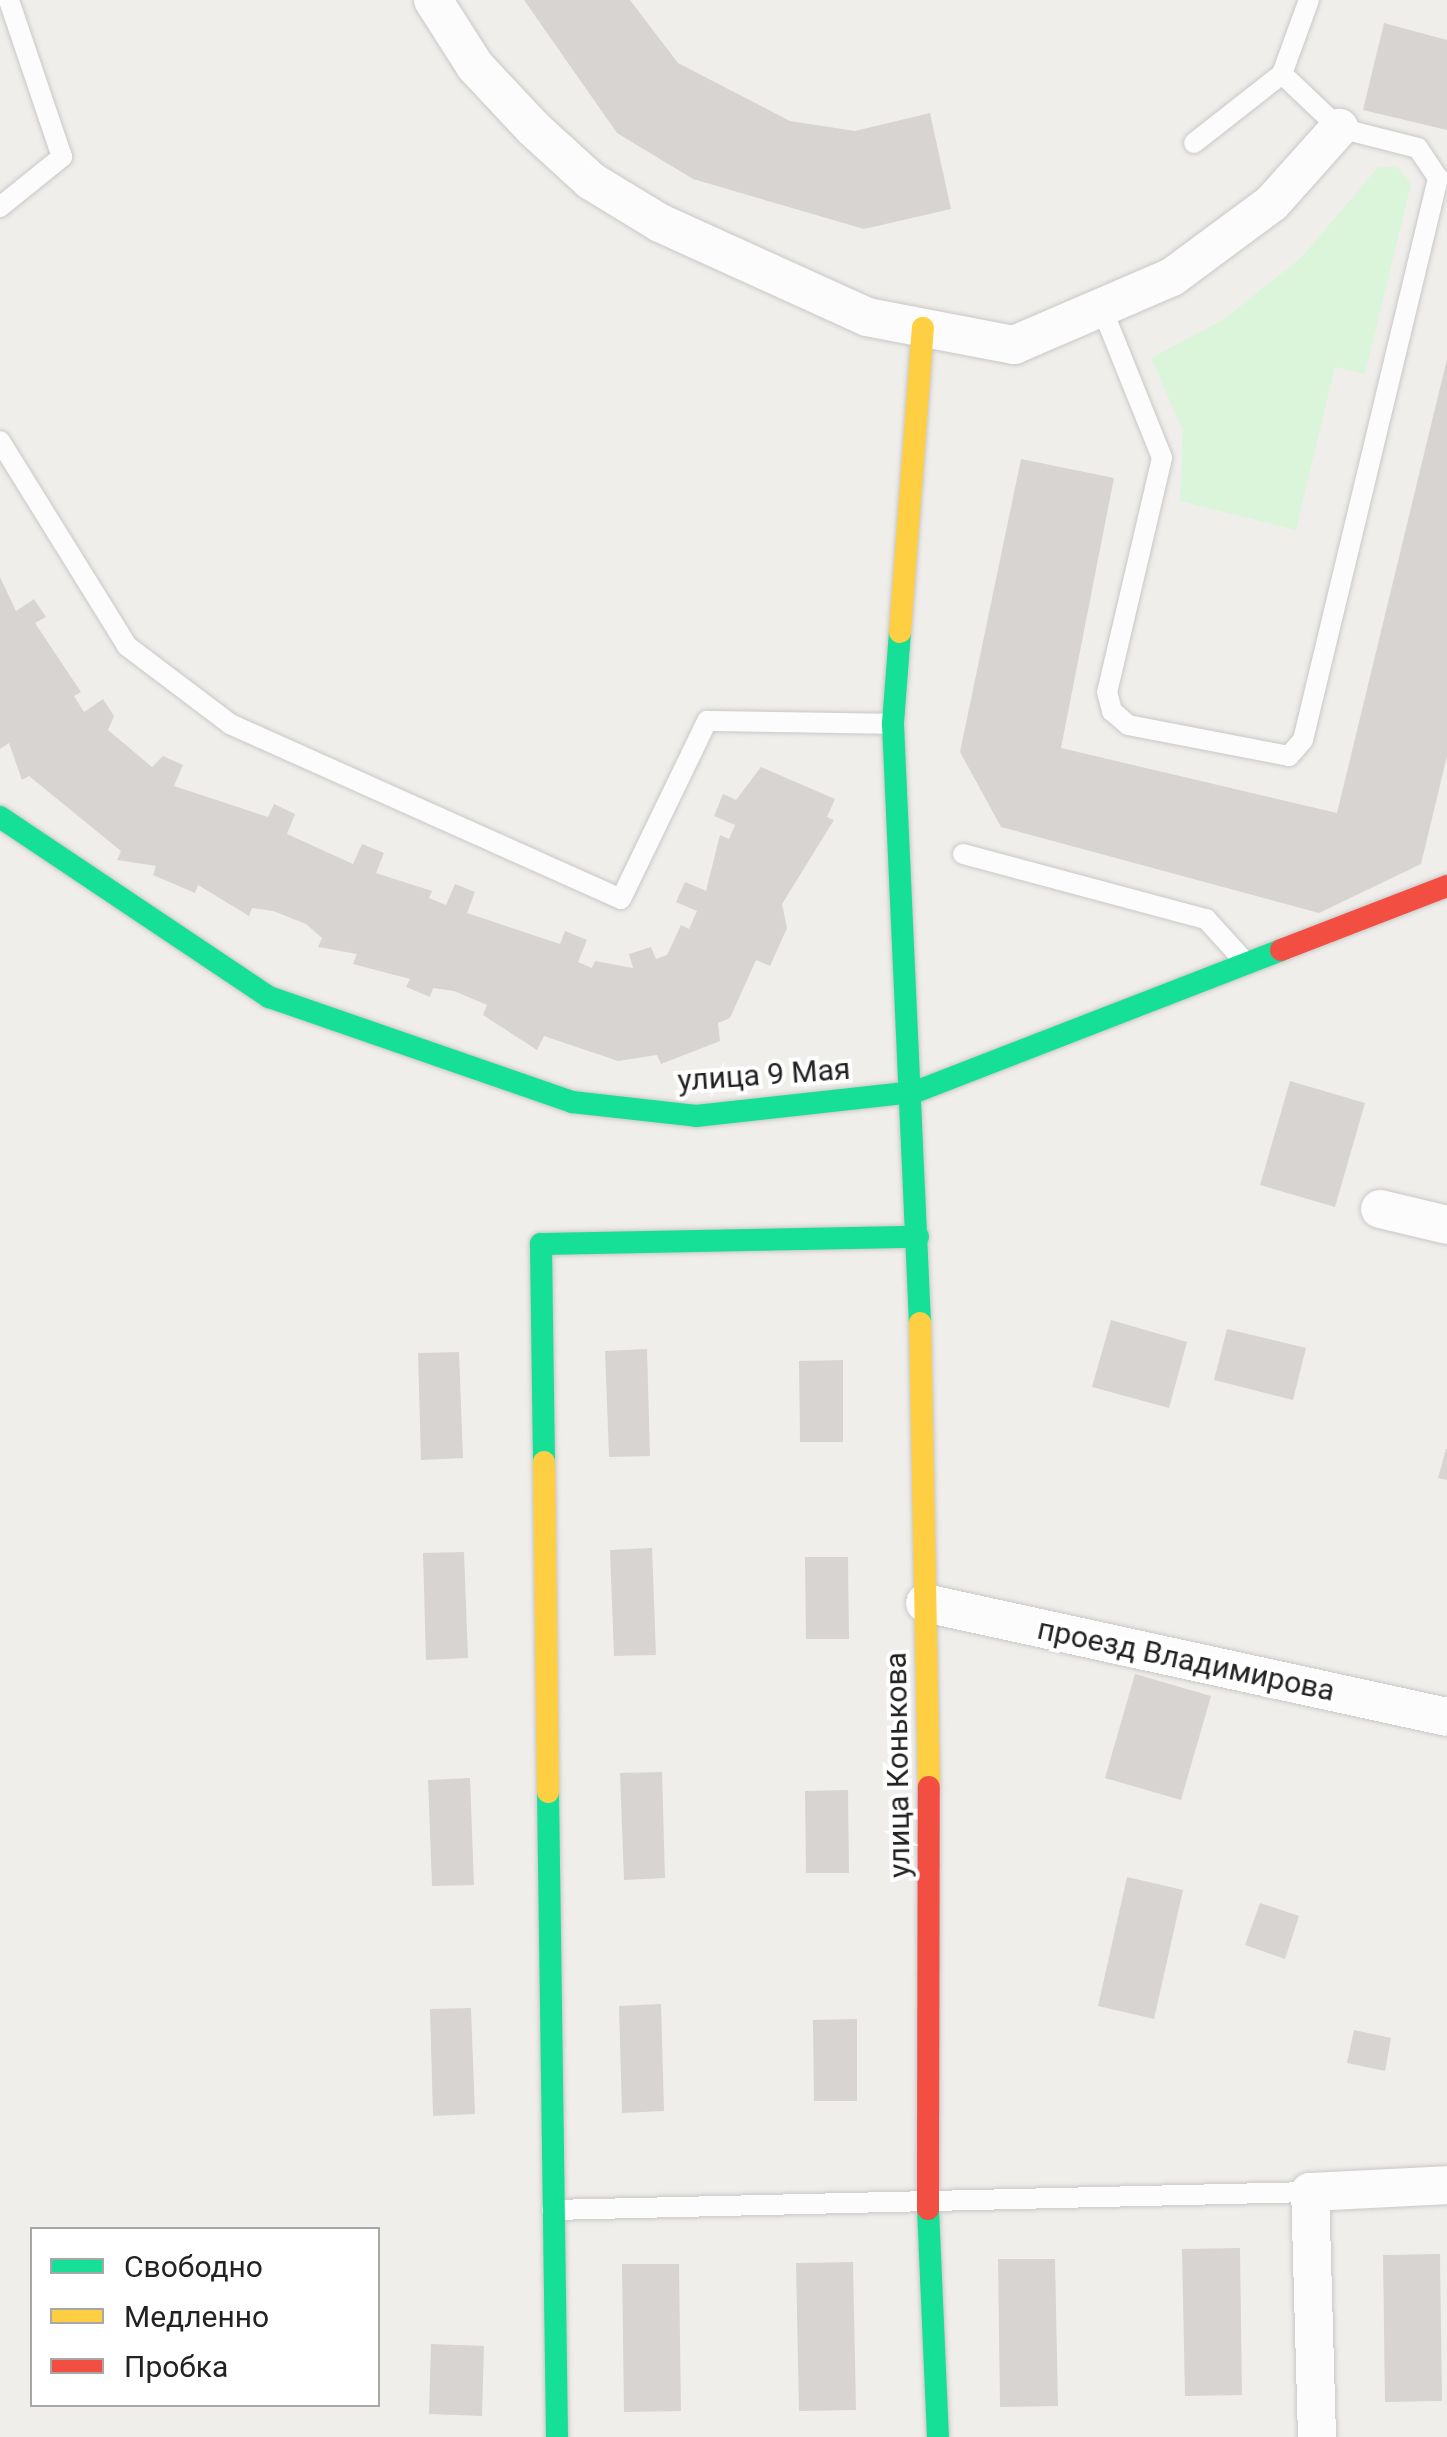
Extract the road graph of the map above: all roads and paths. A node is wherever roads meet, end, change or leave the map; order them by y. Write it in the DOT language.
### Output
graph roads {
  1 [pos="10,0"];
  2 [pos="433,0"];
  3 [pos="1309,0"];
  4 [pos="1282,74"];
  5 [pos="1339,128"];
  6 [pos="1194,143"];
  7 [pos="0,208"];
  8 [pos="1103,312"];
  9 [pos="923,328"];
  10 [pos="0,440"];
  11 [pos="893,724"];
  12 [pos="0,818"];
  13 [pos="963,854"];
  14 [pos="1447,886"];
  15 [pos="1247,965"];
  16 [pos="915,1092"];
  17 [pos="1380,1208"];
  18 [pos="1447,1225"];
  19 [pos="918,1237"];
  20 [pos="925,1603"];
  21 [pos="1447,1717"];
  22 [pos="1447,2185"];
  23 [pos="1310,2192"];
  24 [pos="926,2195"];
  25 [pos="552,2210"];
  26 [pos="558,2437"];
  27 [pos="938,2437"];
  28 [pos="1317,2437"];
  1 -- 7 [label="lane"];
  2 -- 9 [label="street"];
  3 -- 4 [label="lane"];
  4 -- 5 [label="lane"];
  4 -- 6 [label="lane"];
  5 -- 8 [label="street"];
  5 -- 8 [label="lane"];
  8 -- 9 [label="street"];
  9 -- 11 [label="street, улица Конькова"];
  10 -- 11 [label="lane"];
  11 -- 16 [label="street, улица Конькова"];
  12 -- 16 [label="street, улица 9 Мая"];
  13 -- 15 [label="lane"];
  14 -- 15 [label="street, улица 9 Мая"];
  15 -- 16 [label="street, улица 9 Мая"];
  16 -- 19 [label="street, улица Конькова"];
  17 -- 18 [label="street"];
  19 -- 20 [label="street, улица Конькова"];
  19 -- 25 [label="street"];
  20 -- 21 [label="street, проезд Владимирова"];
  20 -- 24 [label="street, улица Конькова"];
  22 -- 23 [label="street"];
  23 -- 24 [label="lane"];
  23 -- 28 [label="street"];
  24 -- 25 [label="lane"];
  24 -- 27 [label="street, улица Конькова"];
  25 -- 26 [label="street"];
}
